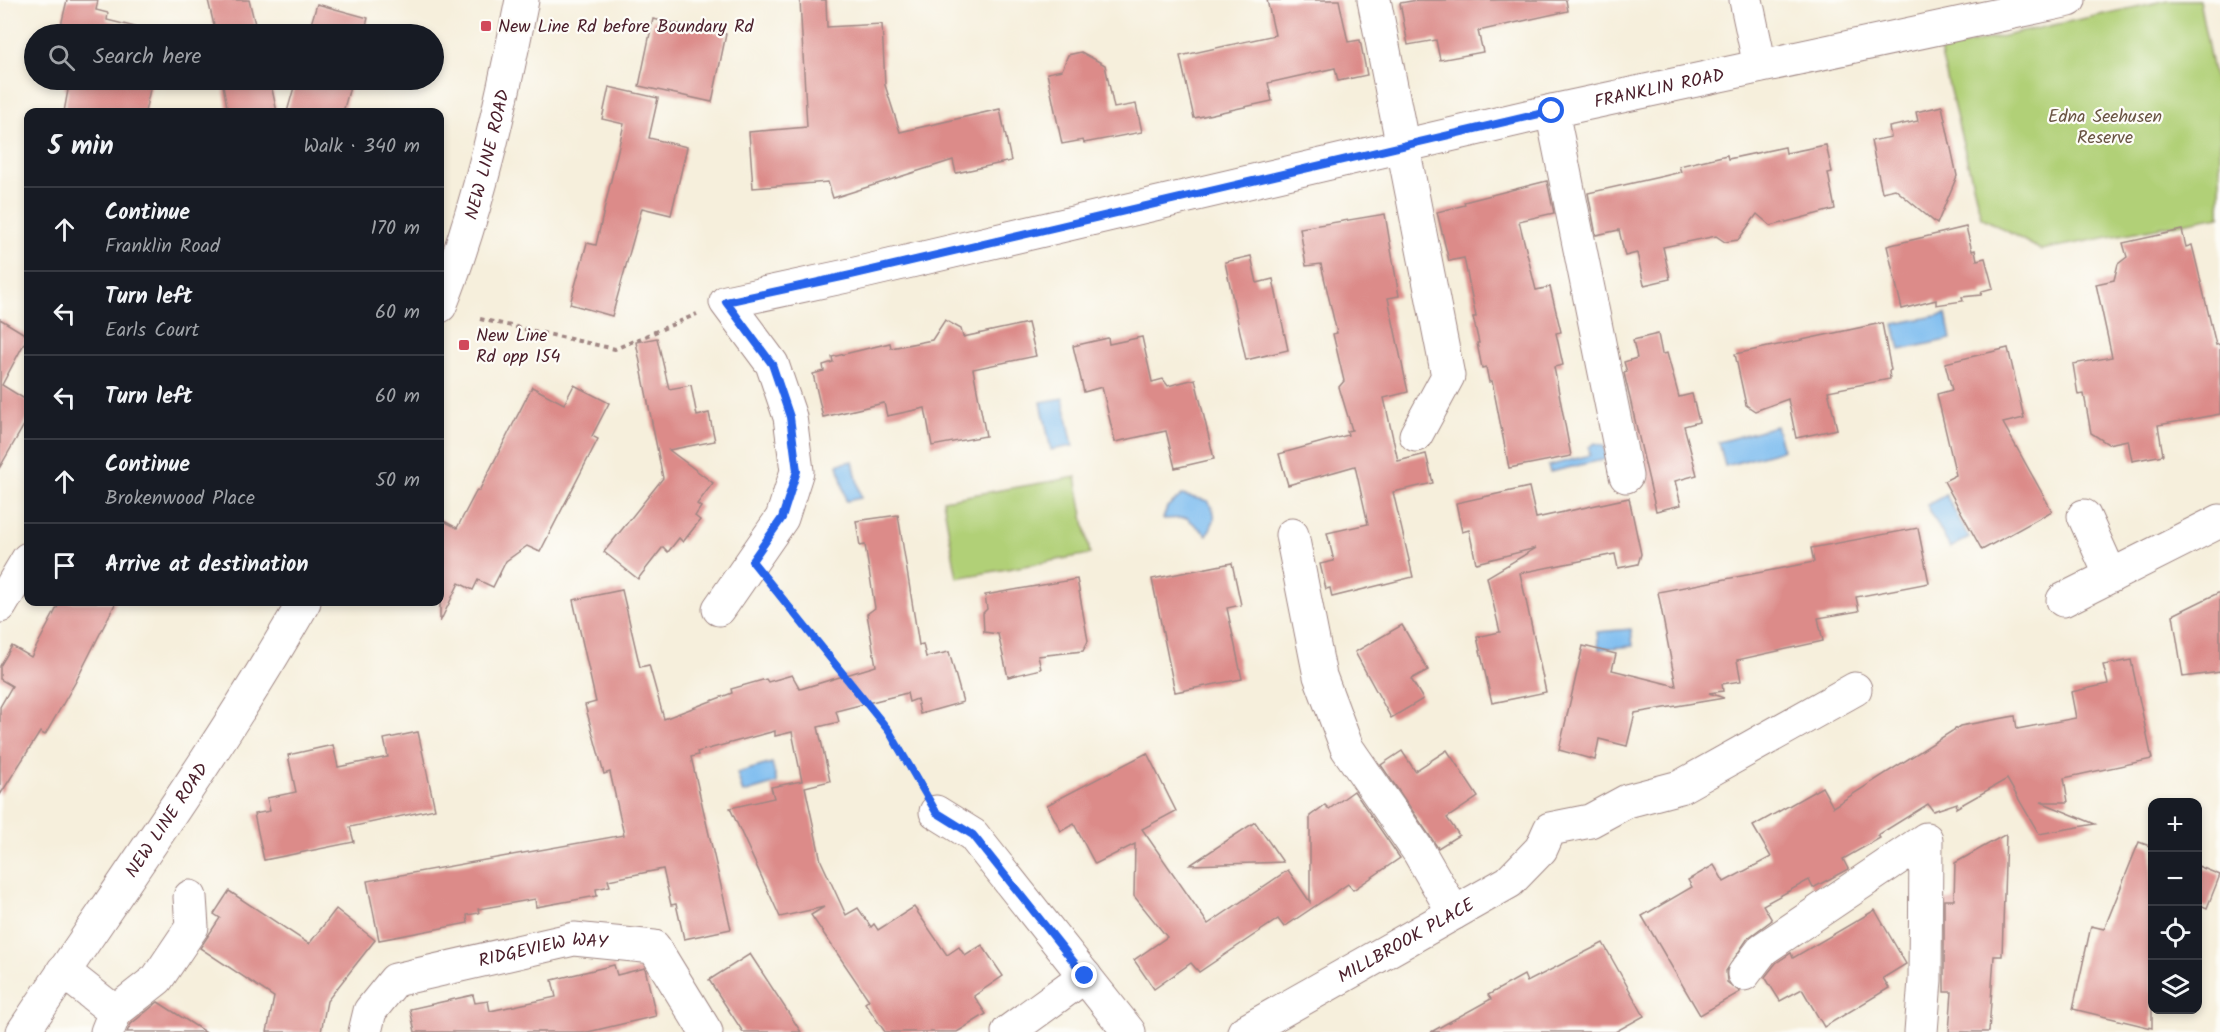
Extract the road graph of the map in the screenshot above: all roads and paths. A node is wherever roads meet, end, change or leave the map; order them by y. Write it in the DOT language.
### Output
graph roads {
  1 [pos="522,0"];
  2 [pos="1374,0"];
  3 [pos="1746,0"];
  4 [pos="2069,0"];
  5 [pos="1760,66"];
  6 [pos="1552,111"];
  7 [pos="1403,148"];
  8 [pos="444,294"];
  9 [pos="726,302"];
  10 [pos="480,319"];
  11 [pos="1416,435"];
  12 [pos="1626,476"];
  13 [pos="2085,516"];
  14 [pos="2220,521"];
  15 [pos="1292,535"];
  16 [pos="752,561"];
  17 [pos="24,566"];
  18 [pos="2112,576"];
  19 [pos="2063,600"];
  20 [pos="0,606"];
  21 [pos="302,606"];
  22 [pos="719,609"];
  23 [pos="1856,689"];
  24 [pos="936,812"];
  25 [pos="190,897"];
  26 [pos="1454,913"];
  27 [pos="63,971"];
  28 [pos="1744,974"];
  29 [pos="1085,976"];
  30 [pos="111,1022"];
  31 [pos="23,1032"];
  32 [pos="365,1032"];
  33 [pos="706,1032"];
  34 [pos="1008,1032"];
  35 [pos="1129,1032"];
  36 [pos="1244,1032"];
  37 [pos="1921,1032"];
  1 -- 8 [label="street, NEW LINE ROAD"];
  2 -- 7 [label="street"];
  3 -- 5 [label="street"];
  4 -- 5 [label="street, FRANKLIN ROAD"];
  5 -- 6 [label="street, FRANKLIN ROAD"];
  6 -- 7 [label="street, FRANKLIN ROAD"];
  6 -- 12 [label="street"];
  7 -- 9 [label="street, FRANKLIN ROAD"];
  7 -- 11 [label="street"];
  9 -- 10 [label="path"];
  9 -- 16 [label="street"];
  13 -- 18 [label="street"];
  14 -- 18 [label="street"];
  15 -- 26 [label="street"];
  16 -- 22 [label="street"];
  16 -- 24 [label="path"];
  17 -- 20 [label="street"];
  18 -- 19 [label="street"];
  21 -- 27 [label="street, NEW LINE ROAD"];
  23 -- 26 [label="street, MILLBROOK PLACE"];
  24 -- 29 [label="street"];
  25 -- 30 [label="street"];
  26 -- 36 [label="street, MILLBROOK PLACE"];
  27 -- 30 [label="street"];
  27 -- 31 [label="street, NEW LINE ROAD"];
  28 -- 37 [label="street"];
  29 -- 34 [label="street"];
  29 -- 35 [label="street"];
  32 -- 33 [label="street, RIDGEVIEW WAY"];
}
